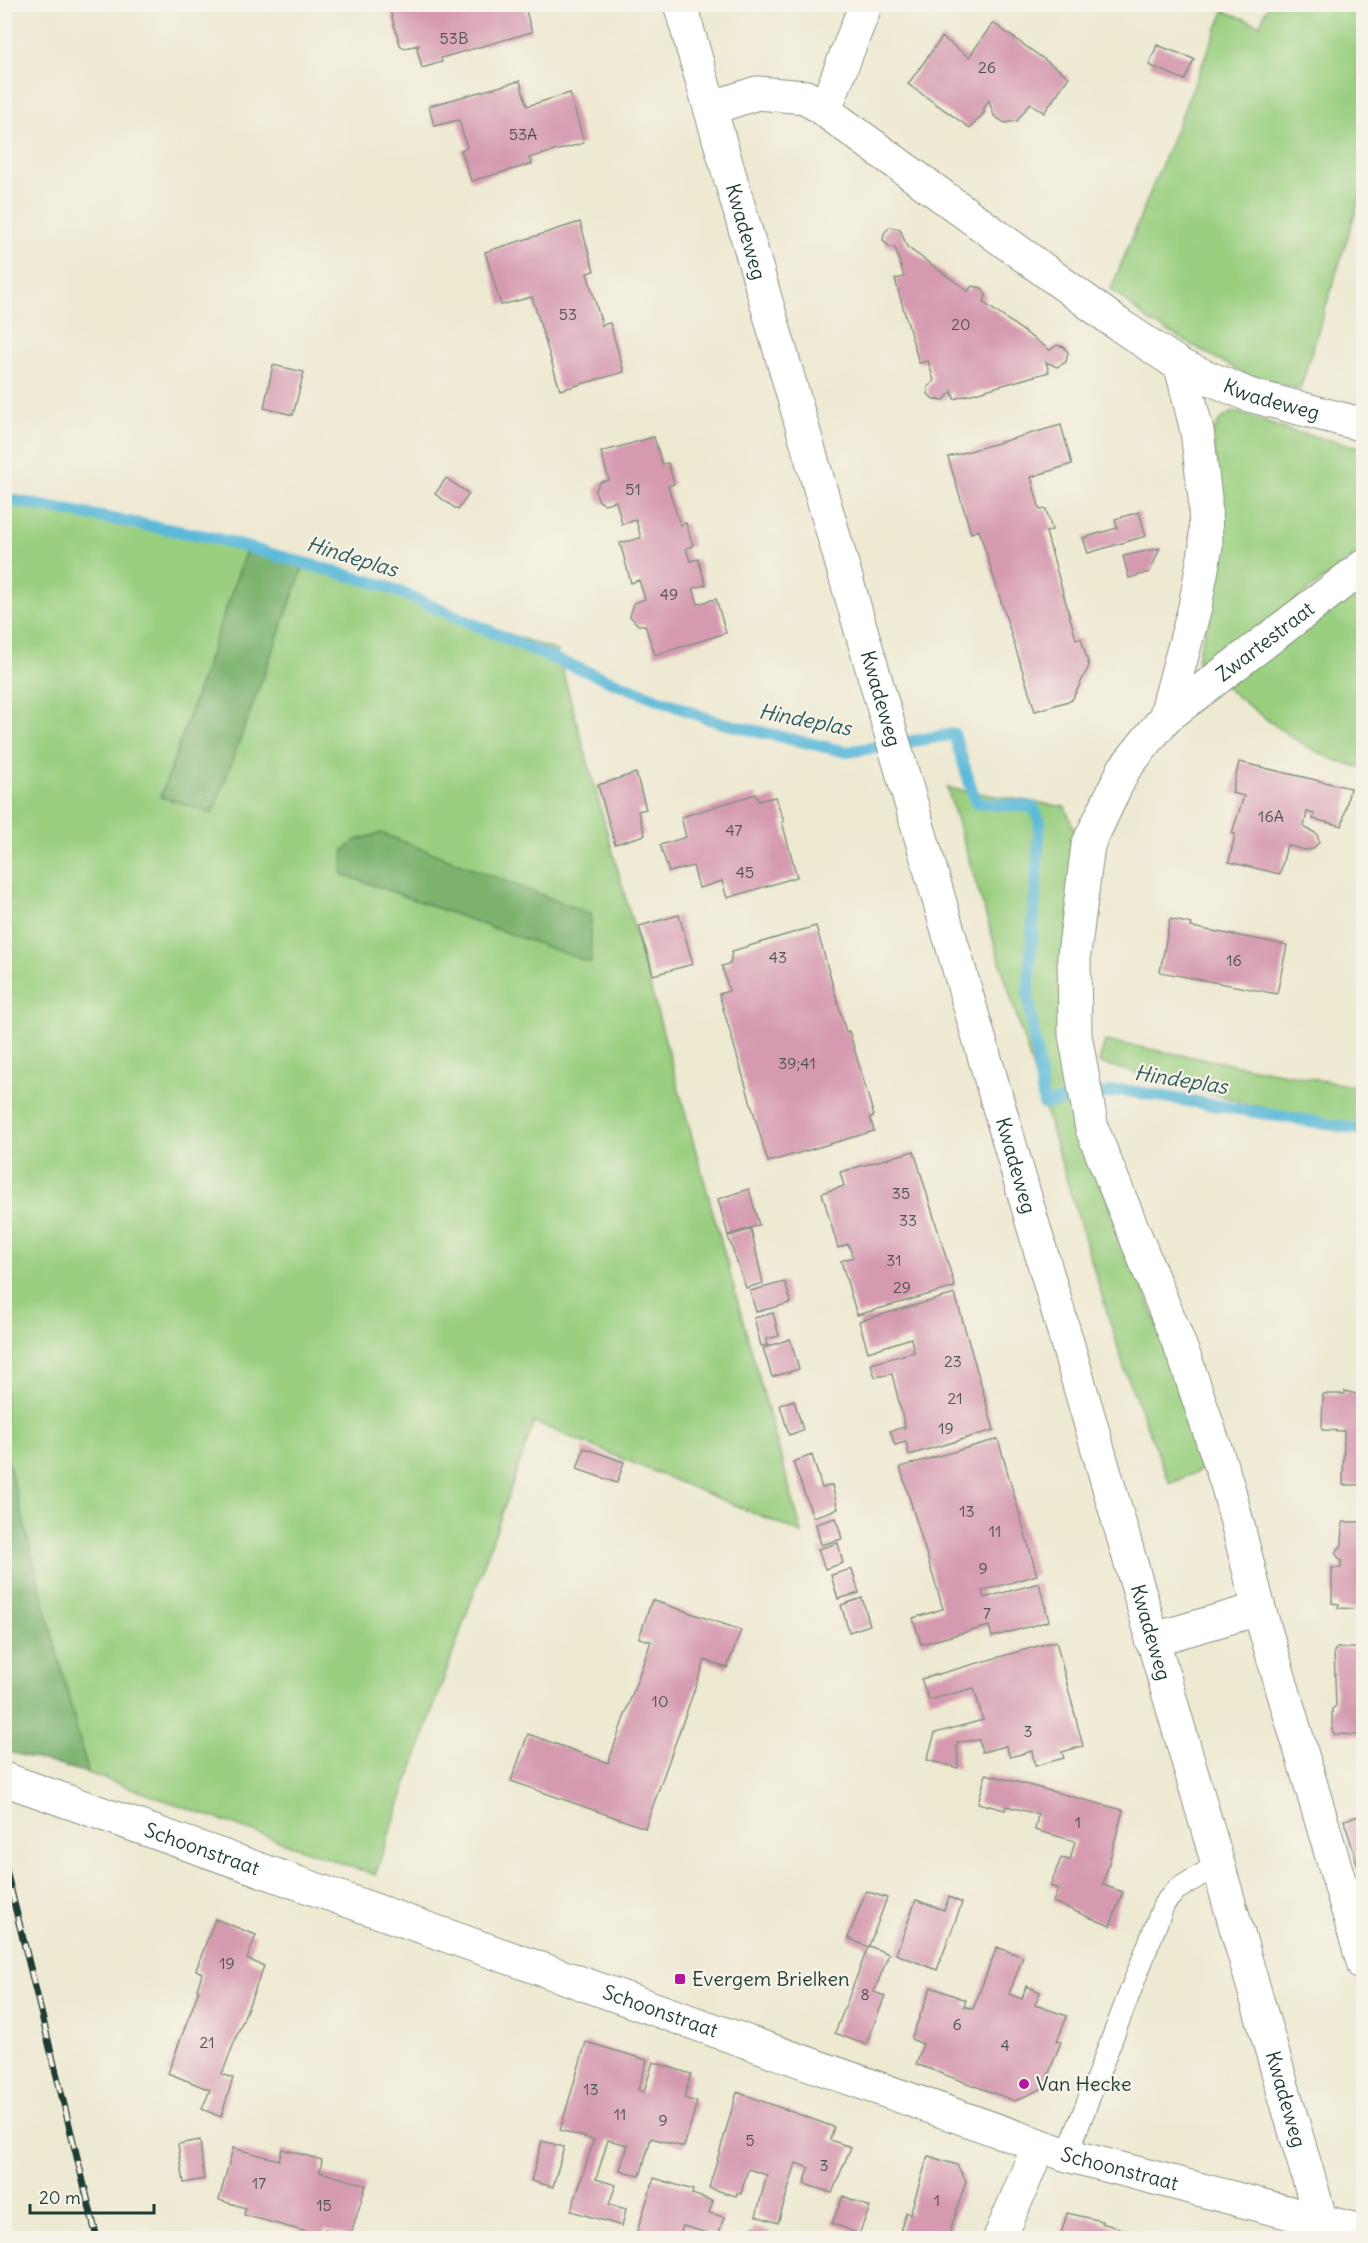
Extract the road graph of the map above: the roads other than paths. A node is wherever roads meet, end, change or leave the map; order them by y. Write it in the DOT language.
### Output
graph roads {
  1 [pos="680,4"];
  2 [pos="866,4"];
  3 [pos="711,108"];
  4 [pos="825,109"];
  5 [pos="1181,366"];
  6 [pos="1364,425"];
  7 [pos="1364,566"];
  8 [pos="1165,718"];
  9 [pos="1259,1609"];
  10 [pos="1151,1640"];
  11 [pos="4,1779"];
  12 [pos="1217,1864"];
  13 [pos="1364,1965"];
  14 [pos="1053,2150"];
  15 [pos="1324,2230"];
  16 [pos="1364,2232"];
  17 [pos="1000,2238"];
  1 -- 3 [label="street, Kwadeweg"];
  2 -- 4 [label="street"];
  3 -- 4 [label="street, Kwadeweg"];
  3 -- 10 [label="street, Kwadeweg"];
  4 -- 5 [label="street, Kwadeweg"];
  5 -- 6 [label="street, Kwadeweg"];
  5 -- 8 [label="street"];
  7 -- 8 [label="street, Zwartestraat"];
  8 -- 9 [label="street"];
  9 -- 10 [label="street"];
  9 -- 13 [label="street"];
  10 -- 12 [label="street, Kwadeweg"];
  11 -- 14 [label="street, Schoonstraat"];
  12 -- 14 [label="lane"];
  12 -- 15 [label="street, Kwadeweg"];
  14 -- 15 [label="street, Schoonstraat"];
  14 -- 17 [label="street"];
  15 -- 16 [label="street, Schoonstraat"];
}
